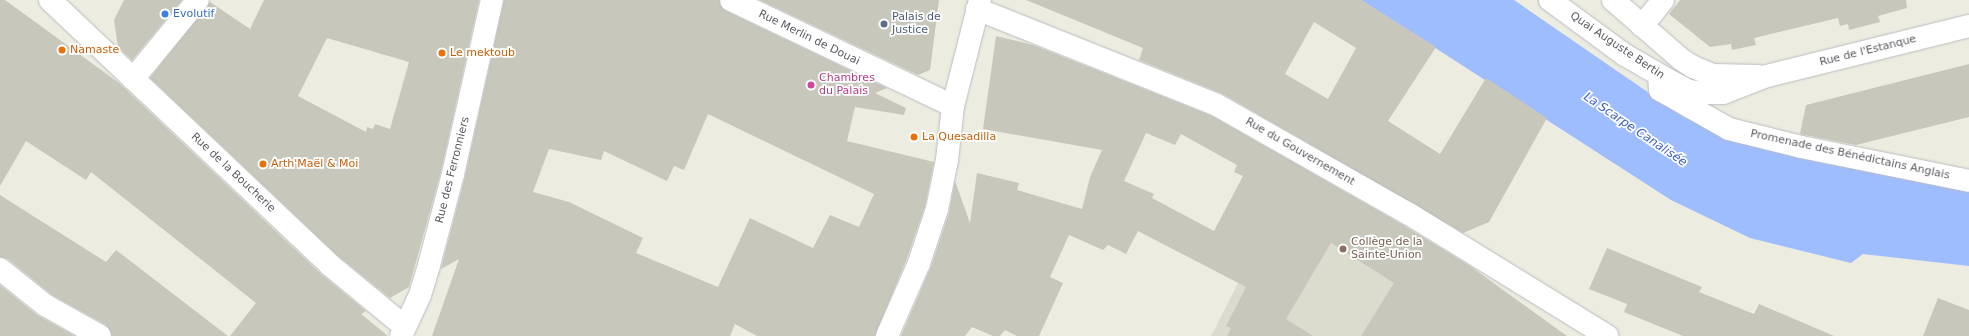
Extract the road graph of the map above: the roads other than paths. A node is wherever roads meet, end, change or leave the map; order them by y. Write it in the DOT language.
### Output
graph roads {
  1 [pos="198,0"];
  2 [pos="492,0"];
  3 [pos="731,0"];
  4 [pos="1550,0"];
  5 [pos="1613,0"];
  6 [pos="1663,0"];
  7 [pos="979,4"];
  8 [pos="58,6"];
  9 [pos="1642,26"];
  10 [pos="1969,26"];
  11 [pos="1659,75"];
  12 [pos="1767,76"];
  13 [pos="133,79"];
  14 [pos="953,106"];
  15 [pos="1969,181"];
  16 [pos="0,269"];
  17 [pos="403,332"];
  18 [pos="100,336"];
  19 [pos="887,336"];
  20 [pos="1604,336"];
  1 -- 13 [label="street"];
  2 -- 17 [label="street, Rue des Ferronniers"];
  3 -- 14 [label="street, Rue Merlin de Douai"];
  4 -- 11 [label="street, Quai Auguste Bertin"];
  5 -- 9 [label="street"];
  6 -- 9 [label="street"];
  7 -- 14 [label="street"];
  7 -- 20 [label="street, Rue du Gouvernement"];
  8 -- 13 [label="street, Rue de la Boucherie"];
  9 -- 12 [label="street"];
  10 -- 12 [label="street, Rue de l'Estanque"];
  11 -- 12 [label="street, Quai Auguste Bertin"];
  11 -- 15 [label="street, Promenade des Bénédictains Anglais"];
  13 -- 17 [label="street, Rue de la Boucherie"];
  14 -- 19 [label="street"];
  16 -- 18 [label="street"];
}
